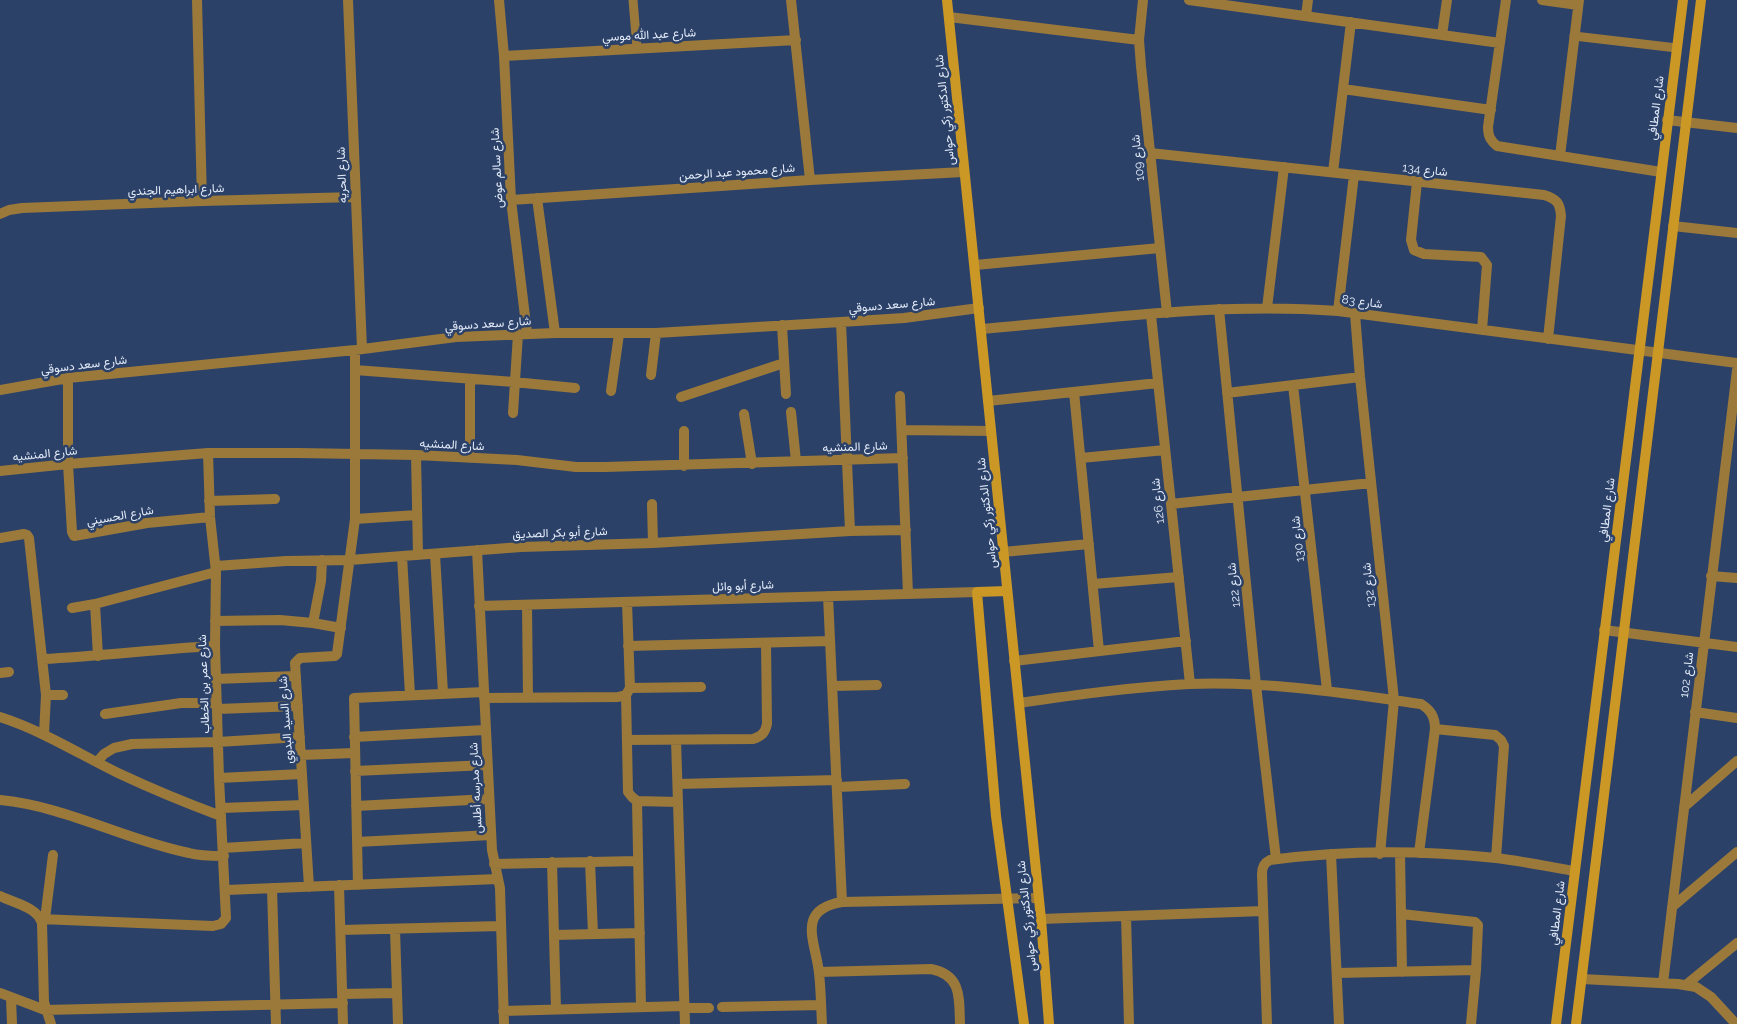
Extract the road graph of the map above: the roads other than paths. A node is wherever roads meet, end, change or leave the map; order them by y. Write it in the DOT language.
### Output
graph roads {
  1 [pos="197,0"];
  2 [pos="348,0"];
  3 [pos="500,0"];
  4 [pos="633,0"];
  5 [pos="791,0"];
  6 [pos="947,0"];
  7 [pos="1143,0"];
  8 [pos="1189,0"];
  9 [pos="1308,0"];
  10 [pos="1447,0"];
  11 [pos="1506,0"];
  12 [pos="1542,0"];
  13 [pos="1682,0"];
  14 [pos="1701,0"];
  15 [pos="1578,3"];
  16 [pos="1306,16"];
  17 [pos="949,17"];
  18 [pos="1351,22"];
  19 [pos="1442,35"];
  20 [pos="1574,36"];
  21 [pos="796,40"];
  22 [pos="1139,40"];
  23 [pos="1500,43"];
  24 [pos="637,48"];
  25 [pos="1677,48"];
  26 [pos="504,56"];
  27 [pos="1343,89"];
  28 [pos="1491,110"];
  29 [pos="1668,120"];
  30 [pos="1686,122"];
  31 [pos="1737,128"];
  32 [pos="1150,153"];
  33 [pos="1560,156"];
  34 [pos="1284,167"];
  35 [pos="964,172"];
  36 [pos="1333,172"];
  37 [pos="1660,172"];
  38 [pos="1354,174"];
  39 [pos="810,180"];
  40 [pos="1417,182"];
  41 [pos="355,197"];
  42 [pos="537,198"];
  43 [pos="511,200"];
  44 [pos="202,201"];
  45 [pos="0,214"];
  46 [pos="1673,226"];
  47 [pos="1737,234"];
  48 [pos="1160,248"];
  49 [pos="975,265"];
  50 [pos="979,308"];
  51 [pos="1267,308"];
  52 [pos="1219,309"];
  53 [pos="1338,311"];
  54 [pos="1167,313"];
  55 [pos="1355,314"];
  56 [pos="1151,315"];
  57 [pos="841,322"];
  58 [pos="782,325"];
  59 [pos="981,330"];
  60 [pos="1482,330"];
  61 [pos="523,333"];
  62 [pos="555,333"];
  63 [pos="656,333"];
  64 [pos="619,334"];
  65 [pos="1548,339"];
  66 [pos="358,350"];
  67 [pos="1640,350"];
  68 [pos="1657,353"];
  69 [pos="784,363"];
  70 [pos="1737,363"];
  71 [pos="355,370"];
  72 [pos="1737,370"];
  73 [pos="651,375"];
  74 [pos="68,378"];
  75 [pos="1360,378"];
  76 [pos="470,379"];
  77 [pos="514,382"];
  78 [pos="1158,383"];
  79 [pos="1294,385"];
  80 [pos="575,388"];
  81 [pos="0,390"];
  82 [pos="611,391"];
  83 [pos="1074,392"];
  84 [pos="1227,393"];
  85 [pos="786,394"];
  86 [pos="900,396"];
  87 [pos="681,398"];
  88 [pos="988,401"];
  89 [pos="791,412"];
  90 [pos="513,413"];
  91 [pos="744,414"];
  92 [pos="1733,429"];
  93 [pos="902,430"];
  94 [pos="684,431"];
  95 [pos="991,431"];
  96 [pos="1165,450"];
  97 [pos="208,453"];
  98 [pos="355,454"];
  99 [pos="416,455"];
  100 [pos="470,458"];
  101 [pos="903,458"];
  102 [pos="1081,458"];
  103 [pos="847,460"];
  104 [pos="796,461"];
  105 [pos="68,464"];
  106 [pos="752,464"];
  107 [pos="684,466"];
  108 [pos="0,471"];
  109 [pos="1371,483"];
  110 [pos="1305,490"];
  111 [pos="1238,497"];
  112 [pos="275,499"];
  113 [pos="209,500"];
  114 [pos="652,504"];
  115 [pos="1171,504"];
  116 [pos="417,515"];
  117 [pos="210,517"];
  118 [pos="356,519"];
  119 [pos="906,530"];
  120 [pos="850,531"];
  121 [pos="0,538"];
  122 [pos="653,543"];
  123 [pos="1089,544"];
  124 [pos="478,550"];
  125 [pos="1003,552"];
  126 [pos="434,554"];
  127 [pos="418,555"];
  128 [pos="402,556"];
  129 [pos="322,560"];
  130 [pos="350,560"];
  131 [pos="216,569"];
  132 [pos="1711,576"];
  133 [pos="1179,577"];
  134 [pos="1737,578"];
  135 [pos="1093,584"];
  136 [pos="1007,591"];
  137 [pos="977,592"];
  138 [pos="908,594"];
  139 [pos="828,596"];
  140 [pos="628,602"];
  141 [pos="95,604"];
  142 [pos="527,604"];
  143 [pos="479,606"];
  144 [pos="72,608"];
  145 [pos="215,621"];
  146 [pos="313,623"];
  147 [pos="341,628"];
  148 [pos="1604,630"];
  149 [pos="1624,632"];
  150 [pos="830,641"];
  151 [pos="1186,641"];
  152 [pos="1703,642"];
  153 [pos="766,643"];
  154 [pos="215,646"];
  155 [pos="628,646"];
  156 [pos="1737,647"];
  157 [pos="1100,651"];
  158 [pos="98,656"];
  159 [pos="43,659"];
  160 [pos="1014,661"];
  161 [pos="296,676"];
  162 [pos="216,679"];
  163 [pos="1190,684"];
  164 [pos="876,685"];
  165 [pos="1256,685"];
  166 [pos="832,686"];
  167 [pos="701,687"];
  168 [pos="1327,690"];
  169 [pos="628,691"];
  170 [pos="443,693"];
  171 [pos="46,694"];
  172 [pos="410,694"];
  173 [pos="63,695"];
  174 [pos="484,695"];
  175 [pos="528,698"];
  176 [pos="1394,700"];
  177 [pos="1018,704"];
  178 [pos="218,706"];
  179 [pos="298,706"];
  180 [pos="1695,712"];
  181 [pos="105,714"];
  182 [pos="0,717"];
  183 [pos="1737,718"];
  184 [pos="1435,728"];
  185 [pos="486,730"];
  186 [pos="44,734"];
  187 [pos="300,737"];
  188 [pos="354,737"];
  189 [pos="627,740"];
  190 [pos="676,740"];
  191 [pos="218,742"];
  192 [pos="355,753"];
  193 [pos="301,755"];
  194 [pos="1737,761"];
  195 [pos="97,762"];
  196 [pos="487,765"];
  197 [pos="355,772"];
  198 [pos="302,774"];
  199 [pos="219,778"];
  200 [pos="837,783"];
  201 [pos="678,784"];
  202 [pos="905,784"];
  203 [pos="0,800"];
  204 [pos="489,800"];
  205 [pos="637,801"];
  206 [pos="678,802"];
  207 [pos="304,805"];
  208 [pos="356,806"];
  209 [pos="1684,807"];
  210 [pos="221,812"];
  211 [pos="491,835"];
  212 [pos="357,842"];
  213 [pos="306,843"];
  214 [pos="223,852"];
  215 [pos="1737,852"];
  216 [pos="1400,853"];
  217 [pos="1420,853"];
  218 [pos="1331,854"];
  219 [pos="1380,854"];
  220 [pos="53,856"];
  221 [pos="1496,858"];
  222 [pos="1276,859"];
  223 [pos="638,860"];
  224 [pos="552,862"];
  225 [pos="590,862"];
  226 [pos="494,864"];
  227 [pos="1575,871"];
  228 [pos="498,879"];
  229 [pos="339,885"];
  230 [pos="358,885"];
  231 [pos="309,887"];
  232 [pos="272,888"];
  233 [pos="226,890"];
  234 [pos="0,896"];
  235 [pos="1038,898"];
  236 [pos="1008,899"];
  237 [pos="842,902"];
  238 [pos="1672,907"];
  239 [pos="1263,911"];
  240 [pos="1401,914"];
  241 [pos="1126,917"];
  242 [pos="43,919"];
  243 [pos="1041,919"];
  244 [pos="501,926"];
  245 [pos="395,928"];
  246 [pos="340,930"];
  247 [pos="640,933"];
  248 [pos="593,934"];
  249 [pos="554,935"];
  250 [pos="1737,943"];
  251 [pos="1476,970"];
  252 [pos="819,972"];
  253 [pos="1402,972"];
  254 [pos="1337,973"];
  255 [pos="1582,980"];
  256 [pos="1663,983"];
  257 [pos="1687,984"];
  258 [pos="0,993"];
  259 [pos="397,993"];
  260 [pos="11,998"];
  261 [pos="342,998"];
  262 [pos="275,1004"];
  263 [pos="821,1005"];
  264 [pos="684,1007"];
  265 [pos="722,1007"];
  266 [pos="641,1008"];
  267 [pos="709,1008"];
  268 [pos="556,1009"];
  269 [pos="45,1010"];
  270 [pos="503,1011"];
  271 [pos="12,1024"];
  272 [pos="51,1024"];
  273 [pos="276,1024"];
  274 [pos="343,1024"];
  275 [pos="398,1024"];
  276 [pos="504,1024"];
  277 [pos="685,1024"];
  278 [pos="822,1024"];
  279 [pos="960,1024"];
  280 [pos="1024,1024"];
  281 [pos="1049,1024"];
  282 [pos="1129,1024"];
  283 [pos="1267,1024"];
  284 [pos="1339,1024"];
  285 [pos="1471,1024"];
  286 [pos="1556,1024"];
  287 [pos="1576,1024"];
  288 [pos="1736,1024"];
  1 -- 44 [label="street"];
  2 -- 41 [label="street, شارع الحريه"];
  3 -- 26 [label="street, شارع سالم عوض"];
  4 -- 24 [label="lane"];
  5 -- 21 [label="street"];
  6 -- 17 [label="street, شارع الدكتور زكي حواس"];
  7 -- 22 [label="street, شارع 109"];
  8 -- 16 [label="street"];
  9 -- 16 [label="street"];
  10 -- 19 [label="street"];
  11 -- 23 [label="street"];
  12 -- 15 [label="street"];
  13 -- 25 [label="street, شارع المطافي"];
  14 -- 30 [label="street"];
  15 -- 20 [label="street"];
  16 -- 18 [label="street"];
  17 -- 22 [label="street"];
  17 -- 35 [label="street, شارع الدكتور زكي حواس"];
  18 -- 19 [label="street"];
  18 -- 27 [label="street"];
  19 -- 23 [label="street"];
  20 -- 25 [label="lane"];
  20 -- 33 [label="street"];
  21 -- 24 [label="street, شارع عبد الله موسي"];
  21 -- 39 [label="street"];
  22 -- 32 [label="street, شارع 109"];
  23 -- 28 [label="street"];
  24 -- 26 [label="street, شارع عبد الله موسي"];
  25 -- 29 [label="street, شارع المطافي"];
  26 -- 43 [label="street, شارع سالم عوض"];
  27 -- 28 [label="street"];
  27 -- 36 [label="street"];
  28 -- 33 [label="street"];
  29 -- 30 [label="street"];
  29 -- 37 [label="street, شارع المطافي"];
  30 -- 31 [label="street"];
  30 -- 46 [label="street"];
  32 -- 34 [label="street, شارع 134"];
  32 -- 48 [label="street, شارع 109"];
  33 -- 37 [label="street"];
  34 -- 36 [label="street, شارع 134"];
  34 -- 51 [label="street"];
  35 -- 39 [label="street, شارع محمود عبد الرحمن"];
  35 -- 49 [label="street, شارع الدكتور زكي حواس"];
  36 -- 38 [label="street, شارع 134"];
  37 -- 67 [label="street, شارع المطافي"];
  38 -- 40 [label="street, شارع 134"];
  38 -- 53 [label="street"];
  39 -- 42 [label="street, شارع محمود عبد الرحمن"];
  40 -- 60 [label="street"];
  40 -- 65 [label="street, شارع 134"];
  41 -- 44 [label="street, شارع ابراهيم الجندي"];
  41 -- 66 [label="street, شارع الحريه"];
  42 -- 43 [label="street, شارع محمود عبد الرحمن"];
  42 -- 62 [label="street"];
  43 -- 61 [label="street, شارع سالم عوض"];
  44 -- 45 [label="street, شارع ابراهيم الجندي"];
  46 -- 47 [label="street"];
  46 -- 68 [label="street"];
  48 -- 49 [label="street"];
  48 -- 54 [label="street, شارع 109"];
  49 -- 50 [label="street, شارع الدكتور زكي حواس"];
  50 -- 57 [label="street, شارع سعد دسوقي"];
  50 -- 59 [label="street, شارع الدكتور زكي حواس"];
  51 -- 52 [label="street, شارع 83"];
  51 -- 53 [label="street, شارع 83"];
  52 -- 54 [label="street, شارع 83"];
  52 -- 84 [label="street, شارع 122"];
  53 -- 55 [label="street, شارع 83"];
  54 -- 56 [label="street, شارع 83"];
  55 -- 60 [label="street, شارع 83"];
  55 -- 75 [label="street, شارع 132"];
  56 -- 59 [label="street, شارع 83"];
  56 -- 78 [label="street, شارع 126"];
  57 -- 58 [label="street, شارع سعد دسوقي"];
  57 -- 103 [label="street"];
  58 -- 63 [label="street, شارع سعد دسوقي"];
  58 -- 69 [label="street"];
  59 -- 88 [label="street, شارع الدكتور زكي حواس"];
  60 -- 65 [label="street, شارع 83"];
  61 -- 62 [label="street, شارع سعد دسوقي"];
  61 -- 66 [label="street, شارع سعد دسوقي"];
  61 -- 77 [label="street, شارع سالم عوض"];
  62 -- 64 [label="street, شارع سعد دسوقي"];
  63 -- 64 [label="street, شارع سعد دسوقي"];
  63 -- 73 [label="street"];
  64 -- 82 [label="street"];
  65 -- 67 [label="street, شارع 83"];
  66 -- 71 [label="street, شارع الحريه"];
  66 -- 74 [label="street, شارع سعد دسوقي"];
  67 -- 68 [label="street, شارع 83"];
  67 -- 148 [label="street, شارع المطافي"];
  68 -- 70 [label="street, شارع 83"];
  68 -- 149 [label="street"];
  69 -- 85 [label="street"];
  69 -- 87 [label="street"];
  71 -- 76 [label="street"];
  71 -- 98 [label="street, شارع الحريه"];
  72 -- 92 [label="street, شارع 102"];
  74 -- 81 [label="street, شارع سعد دسوقي"];
  74 -- 105 [label="street, شارع الحسيني"];
  75 -- 79 [label="street"];
  75 -- 109 [label="street, شارع 132"];
  76 -- 77 [label="street"];
  76 -- 100 [label="street"];
  77 -- 80 [label="street"];
  77 -- 90 [label="street, شارع سالم عوض"];
  78 -- 83 [label="street"];
  78 -- 96 [label="street, شارع 126"];
  79 -- 84 [label="street"];
  79 -- 110 [label="street, شارع 130"];
  83 -- 88 [label="street"];
  83 -- 102 [label="street"];
  84 -- 111 [label="street, شارع 122"];
  86 -- 93 [label="street"];
  88 -- 95 [label="street, شارع الدكتور زكي حواس"];
  89 -- 104 [label="street"];
  91 -- 106 [label="street"];
  92 -- 132 [label="street, شارع 102"];
  93 -- 95 [label="street"];
  93 -- 101 [label="street"];
  94 -- 107 [label="street"];
  95 -- 125 [label="street, شارع الدكتور زكي حواس"];
  96 -- 102 [label="street"];
  96 -- 115 [label="street, شارع 126"];
  97 -- 98 [label="street, شارع المنشيه"];
  97 -- 105 [label="street, شارع المنشيه"];
  97 -- 113 [label="street, شارع عمر بن الخطاب"];
  98 -- 99 [label="street, شارع المنشيه"];
  98 -- 118 [label="street, شارع الحريه"];
  99 -- 100 [label="street, شارع المنشيه"];
  99 -- 116 [label="street"];
  100 -- 107 [label="street, شارع المنشيه"];
  101 -- 103 [label="street, شارع المنشيه"];
  101 -- 119 [label="street"];
  102 -- 123 [label="street"];
  103 -- 104 [label="street, شارع المنشيه"];
  103 -- 120 [label="street"];
  104 -- 106 [label="street, شارع المنشيه"];
  105 -- 108 [label="street, شارع المنشيه"];
  105 -- 117 [label="street, شارع الحسيني"];
  106 -- 107 [label="street, شارع المنشيه"];
  109 -- 110 [label="street"];
  109 -- 176 [label="street, شارع 132"];
  110 -- 111 [label="street"];
  110 -- 168 [label="street, شارع 130"];
  111 -- 115 [label="street"];
  111 -- 165 [label="street, شارع 122"];
  112 -- 113 [label="street"];
  113 -- 117 [label="street, شارع عمر بن الخطاب"];
  114 -- 122 [label="street"];
  115 -- 133 [label="street, شارع 126"];
  116 -- 118 [label="street"];
  116 -- 127 [label="street"];
  117 -- 131 [label="street, شارع عمر بن الخطاب"];
  118 -- 130 [label="street, شارع الحريه"];
  119 -- 120 [label="street, شارع أبو بكر الصديق"];
  119 -- 138 [label="street"];
  120 -- 122 [label="street, شارع أبو بكر الصديق"];
  121 -- 159 [label="street"];
  122 -- 124 [label="street, شارع أبو بكر الصديق"];
  123 -- 125 [label="street"];
  123 -- 135 [label="street"];
  124 -- 126 [label="street, شارع أبو بكر الصديق"];
  124 -- 143 [label="street, شارع مدرسه أطلس"];
  125 -- 136 [label="street, شارع الدكتور زكي حواس"];
  126 -- 127 [label="street, شارع أبو بكر الصديق"];
  126 -- 170 [label="street"];
  127 -- 128 [label="street, شارع أبو بكر الصديق"];
  128 -- 130 [label="street, شارع أبو بكر الصديق"];
  128 -- 172 [label="street"];
  129 -- 130 [label="street, شارع أبو بكر الصديق"];
  129 -- 131 [label="street, شارع أبو بكر الصديق"];
  129 -- 146 [label="street"];
  130 -- 147 [label="street, شارع السيد البدوي"];
  131 -- 141 [label="street, شارع أبو بكر الصديق"];
  131 -- 145 [label="street, شارع عمر بن الخطاب"];
  132 -- 134 [label="street"];
  132 -- 152 [label="street, شارع 102"];
  133 -- 135 [label="street"];
  133 -- 151 [label="street, شارع 126"];
  135 -- 157 [label="street"];
  136 -- 137 [label="street, شارع أبو وائل"];
  136 -- 160 [label="street, شارع الدكتور زكي حواس"];
  137 -- 138 [label="street, شارع أبو وائل"];
  137 -- 236 [label="street, شارع الدكتور زكي حواس"];
  138 -- 139 [label="street, شارع أبو وائل"];
  139 -- 140 [label="street, شارع أبو وائل"];
  139 -- 150 [label="street"];
  140 -- 142 [label="street, شارع أبو وائل"];
  140 -- 155 [label="street"];
  141 -- 144 [label="street, شارع أبو بكر الصديق"];
  141 -- 158 [label="street"];
  142 -- 143 [label="street, شارع أبو وائل"];
  142 -- 175 [label="street"];
  143 -- 174 [label="street, شارع مدرسه أطلس"];
  145 -- 146 [label="street"];
  145 -- 154 [label="street, شارع عمر بن الخطاب"];
  146 -- 147 [label="street"];
  147 -- 161 [label="street, شارع السيد البدوي"];
  148 -- 149 [label="street"];
  148 -- 227 [label="street, شارع المطافي"];
  149 -- 152 [label="street"];
  149 -- 255 [label="street"];
  150 -- 153 [label="street"];
  150 -- 166 [label="street"];
  151 -- 157 [label="street"];
  151 -- 163 [label="street, شارع 126"];
  152 -- 156 [label="street"];
  152 -- 180 [label="street, شارع 102"];
  153 -- 155 [label="street"];
  153 -- 190 [label="street"];
  154 -- 158 [label="street"];
  154 -- 162 [label="street, شارع عمر بن الخطاب"];
  155 -- 169 [label="street"];
  157 -- 160 [label="street"];
  158 -- 159 [label="street"];
  159 -- 171 [label="street"];
  160 -- 177 [label="street, شارع الدكتور زكي حواس"];
  161 -- 162 [label="street"];
  161 -- 179 [label="street, شارع السيد البدوي"];
  162 -- 178 [label="street, شارع عمر بن الخطاب"];
  163 -- 165 [label="street"];
  163 -- 177 [label="street"];
  164 -- 166 [label="street"];
  165 -- 168 [label="street"];
  165 -- 222 [label="street, شارع 122"];
  166 -- 200 [label="street"];
  167 -- 169 [label="street"];
  168 -- 176 [label="street"];
  169 -- 175 [label="street"];
  169 -- 189 [label="street"];
  170 -- 172 [label="street"];
  170 -- 174 [label="street"];
  171 -- 173 [label="street"];
  171 -- 186 [label="street"];
  172 -- 188 [label="street"];
  174 -- 175 [label="street"];
  174 -- 185 [label="street, شارع مدرسه أطلس"];
  176 -- 184 [label="street"];
  176 -- 219 [label="street, شارع 132"];
  177 -- 235 [label="street, شارع الدكتور زكي حواس"];
  178 -- 179 [label="street"];
  178 -- 181 [label="street"];
  178 -- 191 [label="street, شارع عمر بن الخطاب"];
  179 -- 187 [label="street, شارع السيد البدوي"];
  180 -- 183 [label="street"];
  180 -- 209 [label="street, شارع 102"];
  182 -- 186 [label="street"];
  184 -- 217 [label="street"];
  184 -- 221 [label="street"];
  185 -- 188 [label="street"];
  185 -- 196 [label="street, شارع مدرسه أطلس"];
  186 -- 195 [label="street"];
  187 -- 191 [label="street"];
  187 -- 193 [label="street, شارع السيد البدوي"];
  188 -- 192 [label="street"];
  189 -- 190 [label="street"];
  189 -- 205 [label="street"];
  190 -- 201 [label="street"];
  191 -- 195 [label="street"];
  191 -- 199 [label="street, شارع عمر بن الخطاب"];
  192 -- 193 [label="street"];
  192 -- 197 [label="street"];
  193 -- 198 [label="street, شارع السيد البدوي"];
  194 -- 209 [label="street"];
  195 -- 210 [label="street"];
  196 -- 197 [label="street"];
  196 -- 204 [label="street, شارع مدرسه أطلس"];
  197 -- 208 [label="street"];
  198 -- 199 [label="street"];
  198 -- 207 [label="street, شارع السيد البدوي"];
  199 -- 210 [label="street, شارع عمر بن الخطاب"];
  200 -- 201 [label="street"];
  200 -- 202 [label="street"];
  200 -- 237 [label="street"];
  201 -- 206 [label="street"];
  203 -- 214 [label="street"];
  204 -- 208 [label="street"];
  204 -- 211 [label="street, شارع مدرسه أطلس"];
  205 -- 206 [label="street"];
  205 -- 223 [label="street"];
  206 -- 264 [label="street"];
  207 -- 210 [label="street"];
  207 -- 213 [label="street, شارع السيد البدوي"];
  208 -- 212 [label="street"];
  209 -- 238 [label="street, شارع 102"];
  210 -- 214 [label="street, شارع عمر بن الخطاب"];
  211 -- 212 [label="street"];
  211 -- 226 [label="street, شارع مدرسه أطلس"];
  212 -- 230 [label="street"];
  213 -- 214 [label="street"];
  213 -- 231 [label="street, شارع السيد البدوي"];
  214 -- 233 [label="street, شارع عمر بن الخطاب"];
  215 -- 238 [label="street"];
  216 -- 217 [label="street"];
  216 -- 219 [label="street"];
  216 -- 240 [label="street"];
  217 -- 221 [label="street"];
  218 -- 219 [label="street"];
  218 -- 222 [label="street"];
  218 -- 254 [label="street"];
  220 -- 242 [label="street"];
  221 -- 227 [label="street"];
  222 -- 239 [label="street"];
  223 -- 225 [label="street"];
  223 -- 247 [label="street"];
  224 -- 225 [label="street"];
  224 -- 226 [label="street"];
  224 -- 249 [label="street"];
  225 -- 248 [label="street"];
  226 -- 228 [label="street, شارع مدرسه أطلس"];
  227 -- 286 [label="street, شارع المطافي"];
  228 -- 230 [label="street"];
  228 -- 244 [label="street, شارع مدرسه أطلس"];
  229 -- 230 [label="street"];
  229 -- 231 [label="street"];
  229 -- 246 [label="street"];
  231 -- 232 [label="street"];
  232 -- 233 [label="street"];
  232 -- 262 [label="street"];
  233 -- 242 [label="street, شارع عمر بن الخطاب"];
  234 -- 242 [label="street"];
  235 -- 236 [label="street"];
  235 -- 243 [label="street, شارع الدكتور زكي حواس"];
  236 -- 237 [label="street"];
  236 -- 280 [label="street, شارع الدكتور زكي حواس"];
  237 -- 252 [label="street"];
  238 -- 256 [label="street, شارع 102"];
  239 -- 241 [label="street"];
  239 -- 283 [label="street"];
  240 -- 251 [label="street"];
  240 -- 253 [label="street"];
  241 -- 243 [label="street"];
  241 -- 282 [label="street"];
  242 -- 269 [label="street"];
  243 -- 281 [label="street, شارع الدكتور زكي حواس"];
  244 -- 245 [label="street"];
  244 -- 270 [label="street, شارع مدرسه أطلس"];
  245 -- 246 [label="street"];
  245 -- 259 [label="street"];
  246 -- 261 [label="street"];
  247 -- 248 [label="street"];
  247 -- 266 [label="street"];
  248 -- 249 [label="street"];
  249 -- 268 [label="street"];
  250 -- 257 [label="street"];
  251 -- 253 [label="street"];
  251 -- 285 [label="street"];
  252 -- 263 [label="street"];
  252 -- 279 [label="street"];
  253 -- 254 [label="street"];
  254 -- 284 [label="street"];
  255 -- 256 [label="street"];
  255 -- 287 [label="street"];
  256 -- 257 [label="street"];
  257 -- 288 [label="street"];
  258 -- 260 [label="street"];
  259 -- 261 [label="street"];
  259 -- 275 [label="street"];
  260 -- 269 [label="street"];
  260 -- 271 [label="street"];
  261 -- 262 [label="street"];
  261 -- 274 [label="street"];
  262 -- 269 [label="street"];
  262 -- 273 [label="street"];
  263 -- 265 [label="street"];
  263 -- 278 [label="street"];
  264 -- 266 [label="street"];
  264 -- 267 [label="street"];
  264 -- 277 [label="street"];
  266 -- 268 [label="street"];
  268 -- 270 [label="street"];
  269 -- 272 [label="street"];
  270 -- 276 [label="street, شارع مدرسه أطلس"];
}
